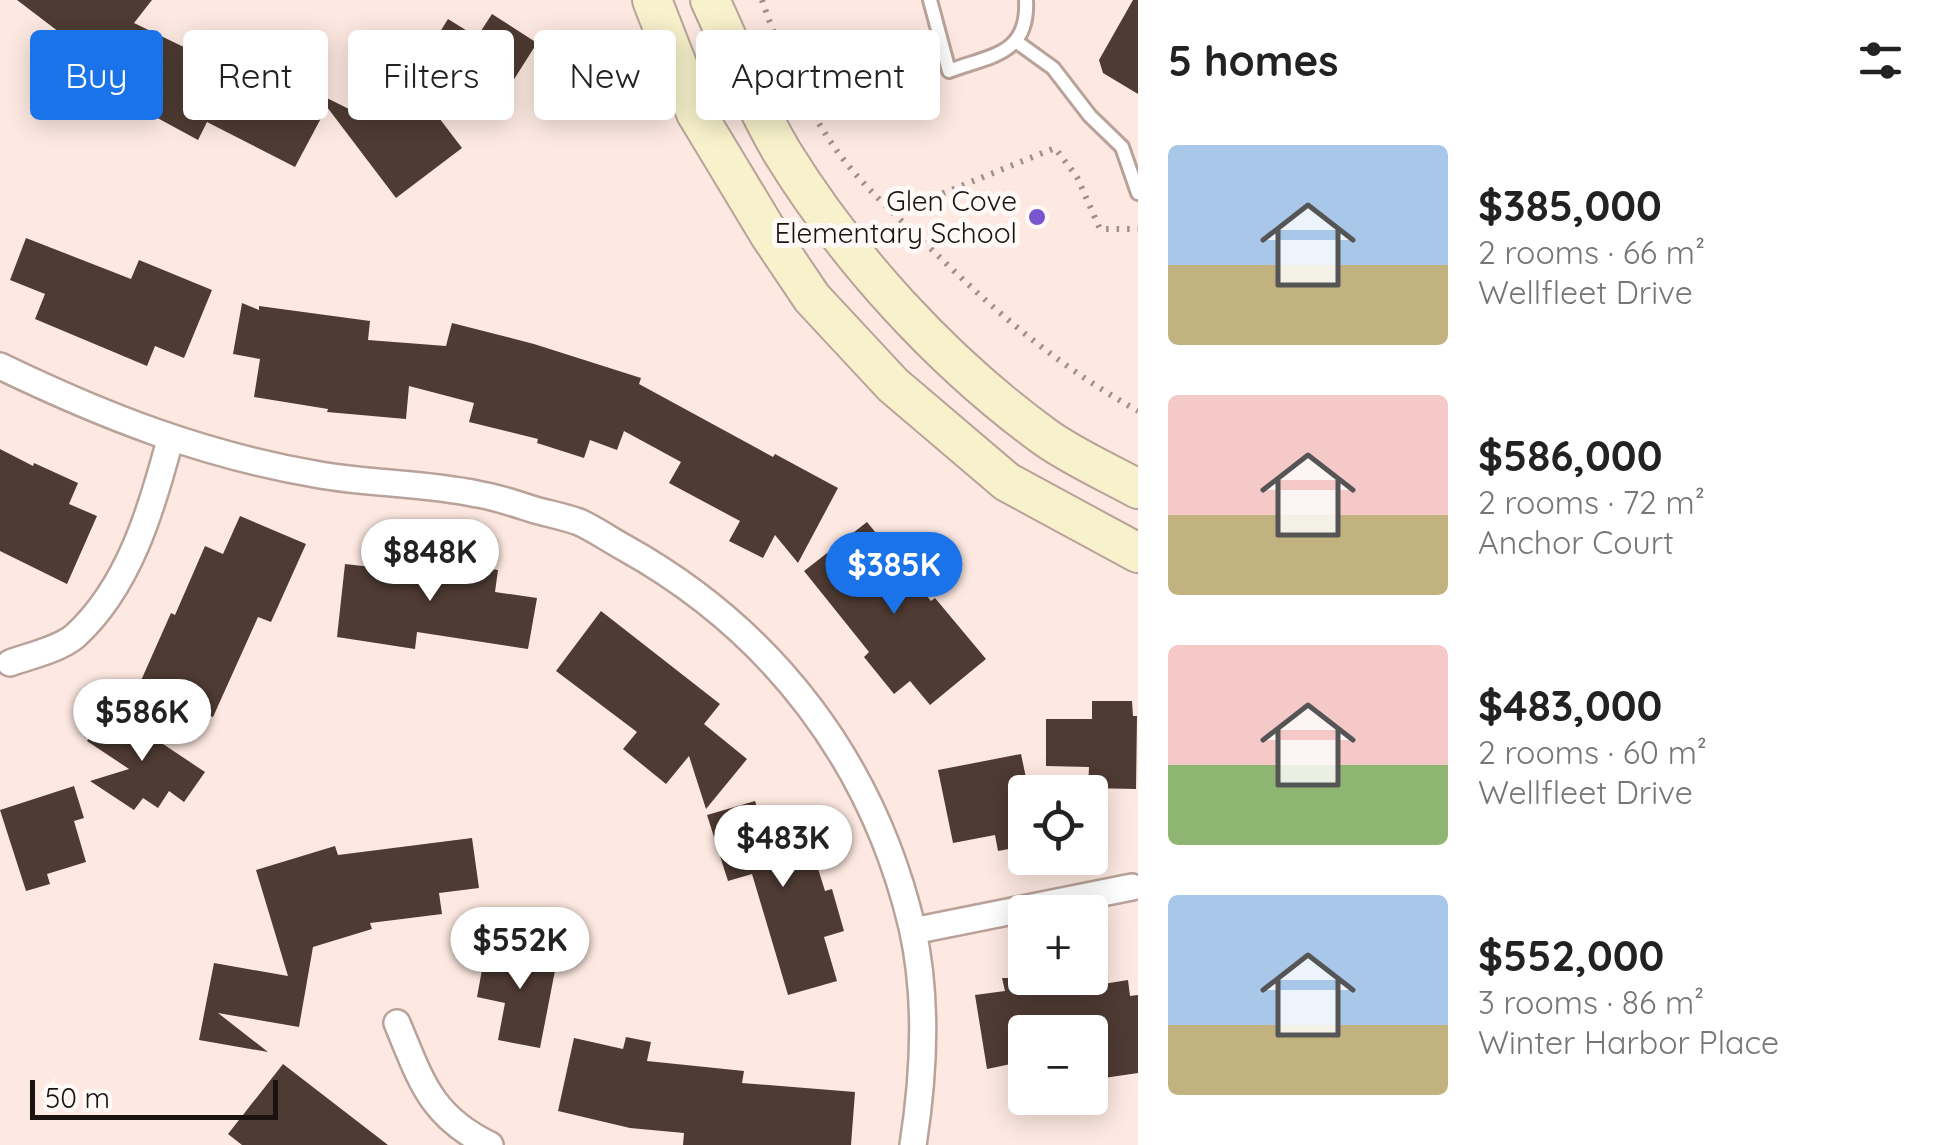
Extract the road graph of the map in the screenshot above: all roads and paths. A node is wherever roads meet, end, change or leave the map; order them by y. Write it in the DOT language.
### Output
graph roads {
  1 [pos="652,0"];
  2 [pos="710,0"];
  3 [pos="762,0"];
  4 [pos="930,0"];
  5 [pos="1026,0"];
  6 [pos="1017,42"];
  7 [pos="1138,193"];
  8 [pos="894,214"];
  9 [pos="1138,229"];
  10 [pos="0,366"];
  11 [pos="1138,412"];
  12 [pos="170,440"];
  13 [pos="1138,489"];
  14 [pos="1138,553"];
  15 [pos="10,663"];
  16 [pos="1132,888"];
  17 [pos="912,931"];
  18 [pos="398,1023"];
  19 [pos="490,1145"];
  20 [pos="914,1145"];
  1 -- 14 [label="main road"];
  2 -- 13 [label="main road"];
  3 -- 8 [label="path"];
  4 -- 6 [label="lane"];
  5 -- 6 [label="lane"];
  6 -- 7 [label="lane"];
  8 -- 9 [label="path"];
  8 -- 11 [label="path"];
  10 -- 12 [label="street"];
  12 -- 15 [label="street"];
  12 -- 17 [label="street"];
  16 -- 17 [label="street"];
  17 -- 20 [label="street"];
  18 -- 19 [label="street"];
}
